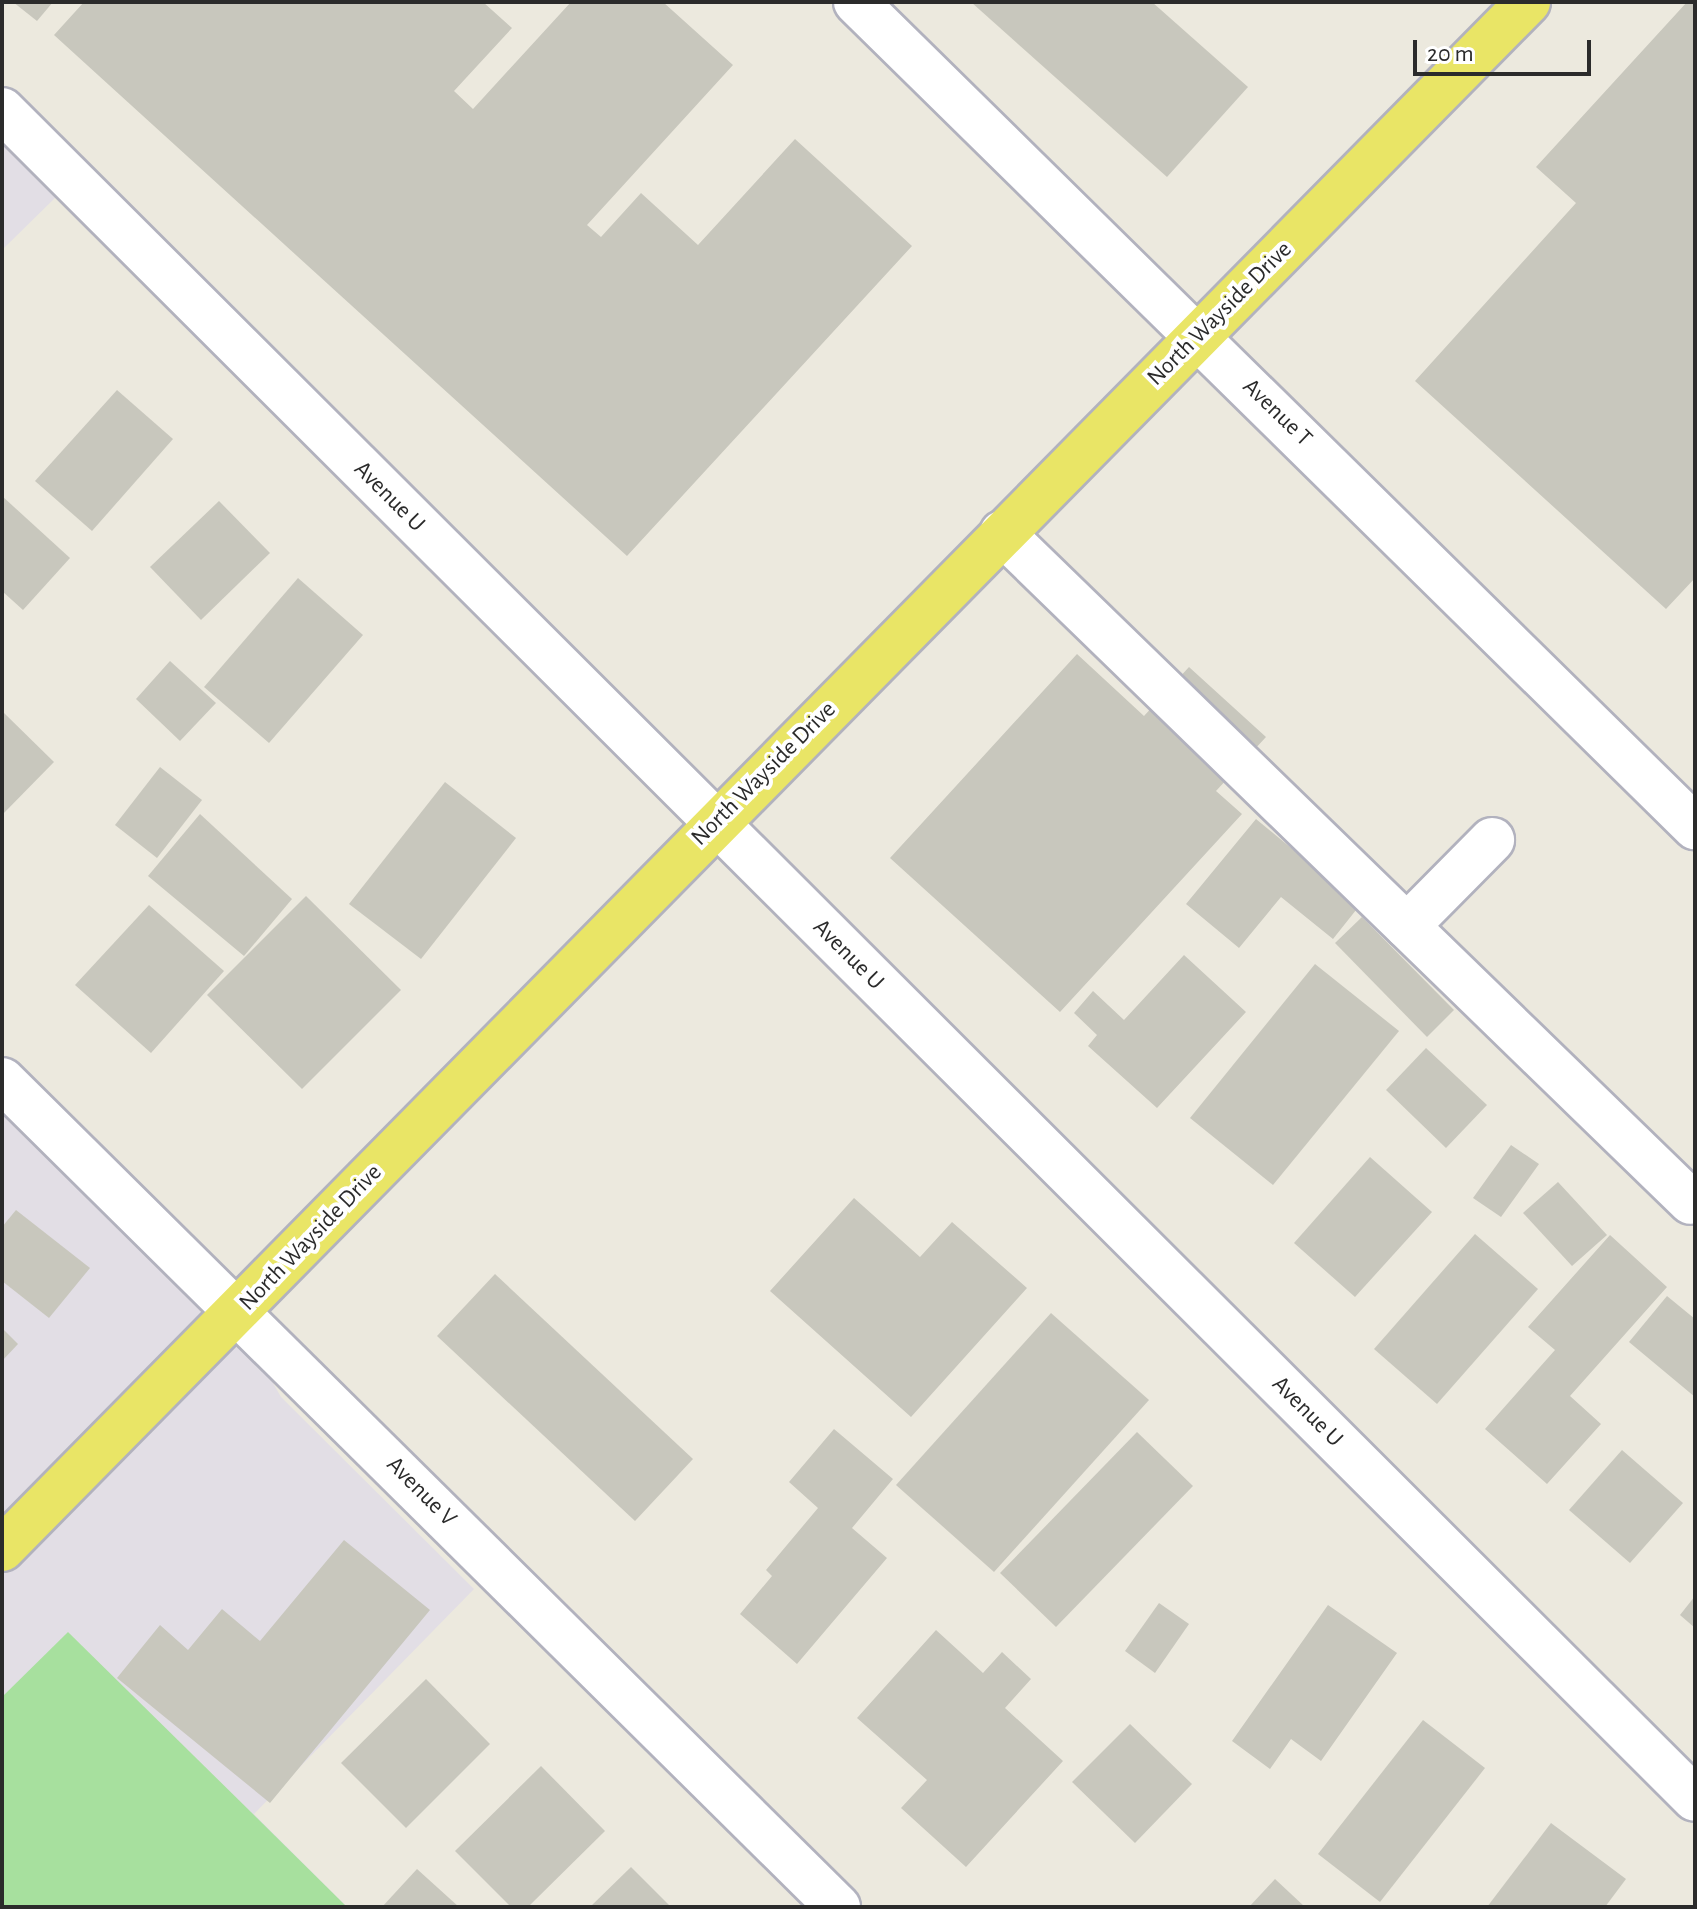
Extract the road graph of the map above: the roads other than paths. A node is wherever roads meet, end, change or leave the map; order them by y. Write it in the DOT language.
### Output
graph roads {
  1 [pos="1528,2"];
  2 [pos="876,9"];
  3 [pos="2,110"];
  4 [pos="1198,337"];
  5 [pos="1002,533"];
  6 [pos="716,823"];
  7 [pos="1695,827"];
  8 [pos="1492,840"];
  9 [pos="1407,926"];
  10 [pos="2,1080"];
  11 [pos="1691,1202"];
  12 [pos="239,1312"];
  13 [pos="2,1549"];
  14 [pos="1695,1799"];
  15 [pos="838,1907"];
  1 -- 4 [label="main road, North Wayside Drive"];
  2 -- 4 [label="street, Avenue T"];
  3 -- 6 [label="street, Avenue U"];
  4 -- 5 [label="main road, North Wayside Drive"];
  4 -- 7 [label="street, Avenue T"];
  5 -- 6 [label="main road, North Wayside Drive"];
  5 -- 9 [label="street"];
  6 -- 12 [label="main road, North Wayside Drive"];
  6 -- 14 [label="street, Avenue U"];
  8 -- 9 [label="street"];
  9 -- 11 [label="street"];
  10 -- 12 [label="street, Avenue V"];
  12 -- 13 [label="main road, North Wayside Drive"];
  12 -- 15 [label="street, Avenue V"];
}
